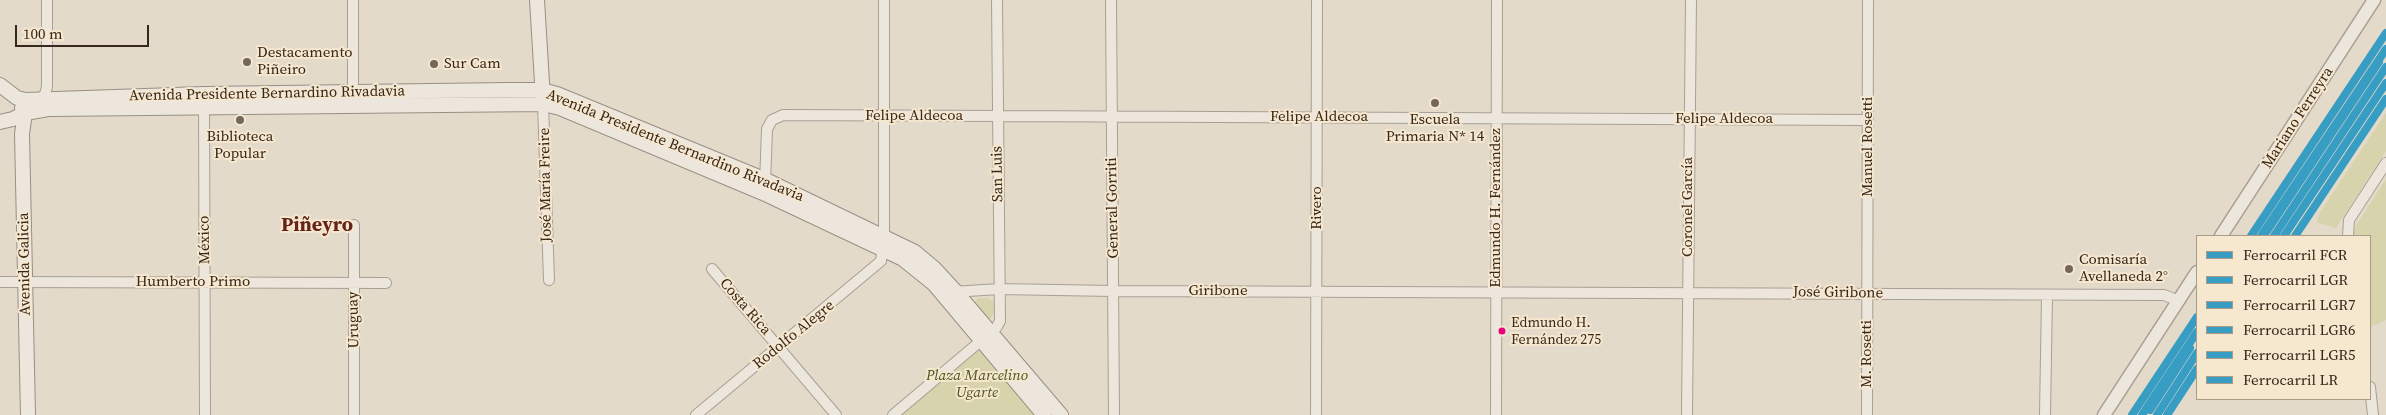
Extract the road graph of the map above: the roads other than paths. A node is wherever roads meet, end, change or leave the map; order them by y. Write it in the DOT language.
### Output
graph roads {
  1 [pos="48,0"];
  2 [pos="353,0"];
  3 [pos="537,0"];
  4 [pos="884,0"];
  5 [pos="997,0"];
  6 [pos="1112,0"];
  7 [pos="1317,0"];
  8 [pos="1497,0"];
  9 [pos="1691,0"];
  10 [pos="1868,0"];
  11 [pos="2374,0"];
  12 [pos="0,86"];
  13 [pos="543,97"];
  14 [pos="17,98"];
  15 [pos="352,99"];
  16 [pos="40,100"];
  17 [pos="204,100"];
  18 [pos="25,113"];
  19 [pos="997,116"];
  20 [pos="884,117"];
  21 [pos="1317,117"];
  22 [pos="1112,118"];
  23 [pos="1496,118"];
  24 [pos="1688,119"];
  25 [pos="1868,120"];
  26 [pos="0,122"];
  27 [pos="2386,163"];
  28 [pos="765,187"];
  29 [pos="354,225"];
  30 [pos="2222,235"];
  31 [pos="2348,235"];
  32 [pos="884,243"];
  33 [pos="712,269"];
  34 [pos="2196,274"];
  35 [pos="549,280"];
  36 [pos="0,282"];
  37 [pos="25,282"];
  38 [pos="206,282"];
  39 [pos="386,283"];
  40 [pos="353,284"];
  41 [pos="999,289"];
  42 [pos="1113,291"];
  43 [pos="1316,292"];
  44 [pos="1688,292"];
  45 [pos="949,293"];
  46 [pos="1496,293"];
  47 [pos="1867,294"];
  48 [pos="2047,294"];
  49 [pos="2179,301"];
  50 [pos="986,337"];
  51 [pos="779,347"];
  52 [pos="2371,396"];
  53 [pos="28,415"];
  54 [pos="205,415"];
  55 [pos="354,415"];
  56 [pos="696,415"];
  57 [pos="836,415"];
  58 [pos="893,415"];
  59 [pos="1044,415"];
  60 [pos="1060,415"];
  61 [pos="1114,415"];
  62 [pos="1316,415"];
  63 [pos="1496,415"];
  64 [pos="1687,415"];
  65 [pos="1867,415"];
  66 [pos="2045,415"];
  67 [pos="2104,415"];
  68 [pos="2373,415"];
  1 -- 16 [label="street"];
  2 -- 15 [label="street"];
  3 -- 13 [label="main road, José María Freire"];
  4 -- 20 [label="street"];
  5 -- 19 [label="street, San Luis"];
  6 -- 22 [label="street, General Gorriti"];
  7 -- 21 [label="street, Rivero"];
  8 -- 23 [label="street, Edmundo H. Fernández"];
  9 -- 24 [label="street, Coronel García"];
  10 -- 25 [label="street, Manuel Rosetti"];
  11 -- 30 [label="street, Mariano Ferreyra"];
  12 -- 14 [label="main road"];
  13 -- 15 [label="main road, Avenida Presidente Bernardino Rivadavia"];
  13 -- 28 [label="main road, Avenida Presidente Bernardino Rivadavia"];
  13 -- 35 [label="street, José María Freire"];
  14 -- 16 [label="main road, Avenida Presidente Bernardino Rivadavia"];
  14 -- 18 [label="main road"];
  15 -- 17 [label="main road, Avenida Presidente Bernardino Rivadavia"];
  16 -- 17 [label="main road, Avenida Presidente Bernardino Rivadavia"];
  16 -- 18 [label="street"];
  17 -- 18 [label="main road, Avenida Presidente Bernardino Rivadavia"];
  17 -- 38 [label="street, México"];
  18 -- 26 [label="main road, Avenida Presidente Bernardino Rivadavia"];
  18 -- 37 [label="main road, Avenida Galicia"];
  19 -- 20 [label="street, Felipe Aldecoa"];
  19 -- 22 [label="street, Felipe Aldecoa"];
  19 -- 41 [label="street, San Luis"];
  20 -- 28 [label="street, Felipe Aldecoa"];
  20 -- 32 [label="street"];
  21 -- 22 [label="street, Felipe Aldecoa"];
  21 -- 23 [label="street, Felipe Aldecoa"];
  21 -- 43 [label="street, Rivero"];
  22 -- 42 [label="street, General Gorriti"];
  23 -- 24 [label="street, Felipe Aldecoa"];
  23 -- 46 [label="street, Edmundo H. Fernández"];
  24 -- 25 [label="street, Felipe Aldecoa"];
  24 -- 44 [label="street, Coronel García"];
  25 -- 47 [label="street, Manuel Rosetti"];
  27 -- 31 [label="street"];
  28 -- 32 [label="main road, Avenida Presidente Bernardino Rivadavia"];
  29 -- 40 [label="street, Uruguay"];
  32 -- 45 [label="main road, Avenida Presidente Bernardino Rivadavia"];
  32 -- 51 [label="street, Rodolfo Alegre"];
  33 -- 51 [label="street, Costa Rica"];
  34 -- 49 [label="street"];
  36 -- 37 [label="street, Humberto Primo"];
  37 -- 38 [label="street, Humberto Primo"];
  37 -- 53 [label="main road, Avenida Galicia"];
  38 -- 40 [label="street, Humberto Primo"];
  38 -- 54 [label="street, México"];
  39 -- 40 [label="street, Humberto Primo"];
  40 -- 55 [label="street, Uruguay"];
  41 -- 42 [label="street, Giribone"];
  41 -- 45 [label="street, Giribone"];
  41 -- 50 [label="street, San Luis"];
  42 -- 43 [label="street, Giribone"];
  42 -- 61 [label="street, General Gorriti"];
  43 -- 46 [label="street, Giribone"];
  43 -- 62 [label="street, Rivero"];
  44 -- 46 [label="street, José Giribone"];
  44 -- 47 [label="street, José Giribone"];
  44 -- 64 [label="street, Coronel García"];
  45 -- 50 [label="main road, Avenida Presidente Bernardino Rivadavia"];
  46 -- 63 [label="street, Edmundo H. Fernández"];
  47 -- 48 [label="street, José Giribone"];
  47 -- 65 [label="street, M. Rosetti"];
  48 -- 49 [label="street, José Giribone"];
  48 -- 66 [label="street"];
  49 -- 67 [label="street"];
  50 -- 58 [label="street"];
  50 -- 59 [label="main road, Avenida Presidente Bernardino Rivadavia"];
  50 -- 60 [label="main road, Avenida Presidente Bernardino Rivadavia"];
  51 -- 56 [label="street, Rodolfo Alegre"];
  51 -- 57 [label="street, Costa Rica"];
  52 -- 68 [label="street"];
}
